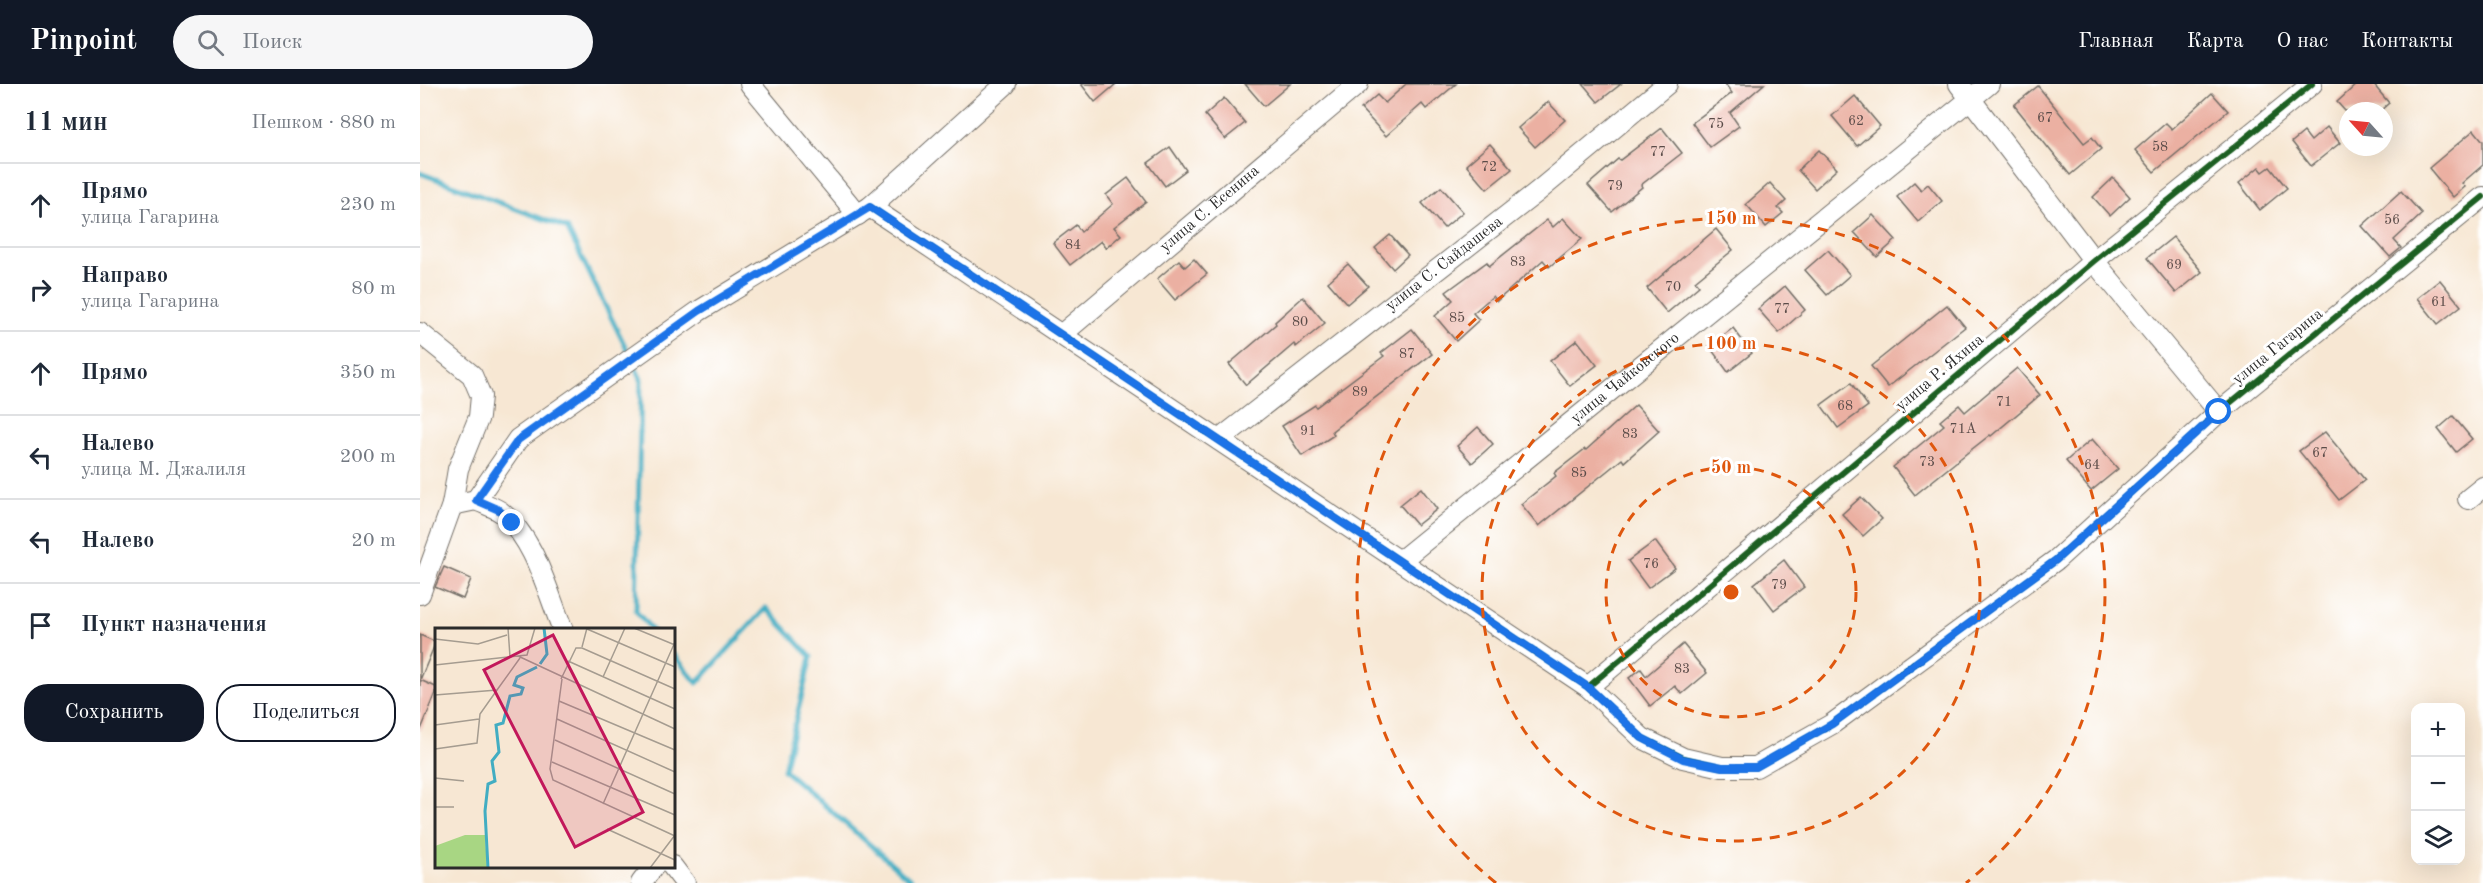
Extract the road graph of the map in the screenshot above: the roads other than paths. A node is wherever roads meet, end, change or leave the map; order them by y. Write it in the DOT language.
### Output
graph roads {
  1 [pos="750,84"];
  2 [pos="1006,84"];
  3 [pos="1358,84"];
  4 [pos="1667,84"];
  5 [pos="1989,84"];
  6 [pos="2312,84"];
  7 [pos="1965,92"];
  8 [pos="2483,197"];
  9 [pos="864,211"];
  10 [pos="2094,261"];
  11 [pos="420,333"];
  12 [pos="1061,335"];
  13 [pos="2219,412"];
  14 [pos="1219,440"];
  15 [pos="476,500"];
  16 [pos="452,505"];
  17 [pos="1400,561"];
  18 [pos="421,584"];
  19 [pos="562,628"];
  20 [pos="1588,687"];
  21 [pos="653,868"];
  22 [pos="673,868"];
  23 [pos="641,883"];
  24 [pos="686,883"];
  1 -- 9 [label="street, улица Гагарина"];
  2 -- 9 [label="street"];
  3 -- 12 [label="street, улица С. Есенина"];
  4 -- 14 [label="street, улица С. Сайдашева"];
  5 -- 7 [label="street, улица Чайковского"];
  6 -- 10 [label="street, улица Р. Яхина"];
  7 -- 10 [label="street"];
  7 -- 17 [label="street, улица Чайковского"];
  8 -- 13 [label="street, улица Гагарина"];
  9 -- 12 [label="street, улица Гагарина"];
  9 -- 15 [label="street"];
  10 -- 13 [label="street"];
  10 -- 20 [label="street, улица Р. Яхина"];
  11 -- 16 [label="street"];
  12 -- 14 [label="street, улица Гагарина"];
  13 -- 20 [label="street, улица Гагарина"];
  14 -- 17 [label="street, улица Гагарина"];
  15 -- 16 [label="street"];
  15 -- 19 [label="street"];
  16 -- 18 [label="street"];
  17 -- 20 [label="street, улица Гагарина"];
  21 -- 23 [label="street"];
  22 -- 24 [label="street"];
}
